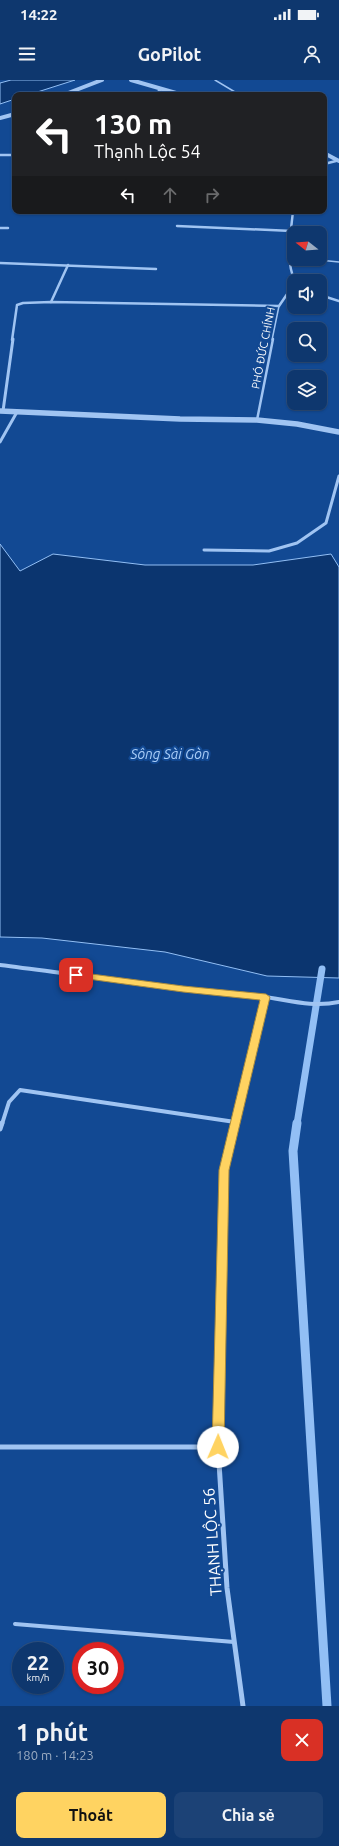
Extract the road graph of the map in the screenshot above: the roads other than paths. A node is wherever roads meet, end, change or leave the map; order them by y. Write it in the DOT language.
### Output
graph roads {
  1 [pos="102,80"];
  2 [pos="131,80"];
  3 [pos="215,80"];
  4 [pos="161,89"];
  5 [pos="71,92"];
  6 [pos="158,92"];
  7 [pos="172,92"];
  8 [pos="235,92"];
  9 [pos="12,115"];
  10 [pos="0,118"];
  11 [pos="0,155"];
  12 [pos="12,155"];
  13 [pos="327,155"];
  14 [pos="338,161"];
  15 [pos="327,163"];
  16 [pos="293,214"];
  17 [pos="176,226"];
  18 [pos="292,226"];
  19 [pos="0,228"];
  20 [pos="8,228"];
  21 [pos="287,230"];
  22 [pos="327,261"];
  23 [pos="339,262"];
  24 [pos="0,263"];
  25 [pos="68,265"];
  26 [pos="156,268"];
  27 [pos="287,293"];
  28 [pos="327,298"];
  29 [pos="51,302"];
  30 [pos="339,302"];
  31 [pos="279,306"];
  32 [pos="1,411"];
  33 [pos="17,412"];
  34 [pos="257,420"];
  35 [pos="339,432"];
  36 [pos="0,442"];
  37 [pos="339,476"];
  38 [pos="204,550"];
  39 [pos="0,965"];
  40 [pos="266,997"];
  41 [pos="339,1002"];
  42 [pos="235,1122"];
  43 [pos="0,1130"];
  44 [pos="0,1447"];
  45 [pos="218,1447"];
  46 [pos="14,1624"];
  47 [pos="234,1642"];
  48 [pos="243,1706"];
  1 -- 5 [label="street"];
  2 -- 4 [label="street"];
  3 -- 8 [label="lane"];
  4 -- 6 [label="street"];
  4 -- 7 [label="street"];
  9 -- 10 [label="street"];
  11 -- 12 [label="street"];
  13 -- 14 [label="street"];
  14 -- 15 [label="street"];
  16 -- 18 [label="street, PHÓ ĐỨC CHÍNH"];
  17 -- 21 [label="street"];
  19 -- 20 [label="street"];
  22 -- 23 [label="lane"];
  24 -- 25 [label="street"];
  25 -- 26 [label="street"];
  25 -- 29 [label="street"];
  27 -- 31 [label="street, PHÓ ĐỨC CHÍNH"];
  28 -- 30 [label="street"];
  29 -- 31 [label="street"];
  29 -- 32 [label="street"];
  31 -- 34 [label="lane, PHÓ ĐỨC CHÍNH"];
  32 -- 33 [label="street"];
  33 -- 34 [label="street"];
  33 -- 36 [label="street"];
  34 -- 35 [label="street"];
  37 -- 38 [label="street"];
  39 -- 40 [label="street"];
  40 -- 41 [label="street"];
  40 -- 42 [label="street, THẠNH LỘC 56"];
  42 -- 43 [label="street"];
  42 -- 45 [label="street, THẠNH LỘC 56"];
  44 -- 45 [label="street"];
  45 -- 47 [label="street, THẠNH LỘC 56"];
  46 -- 47 [label="lane"];
  47 -- 48 [label="street, THẠNH LỘC 56"];
}
